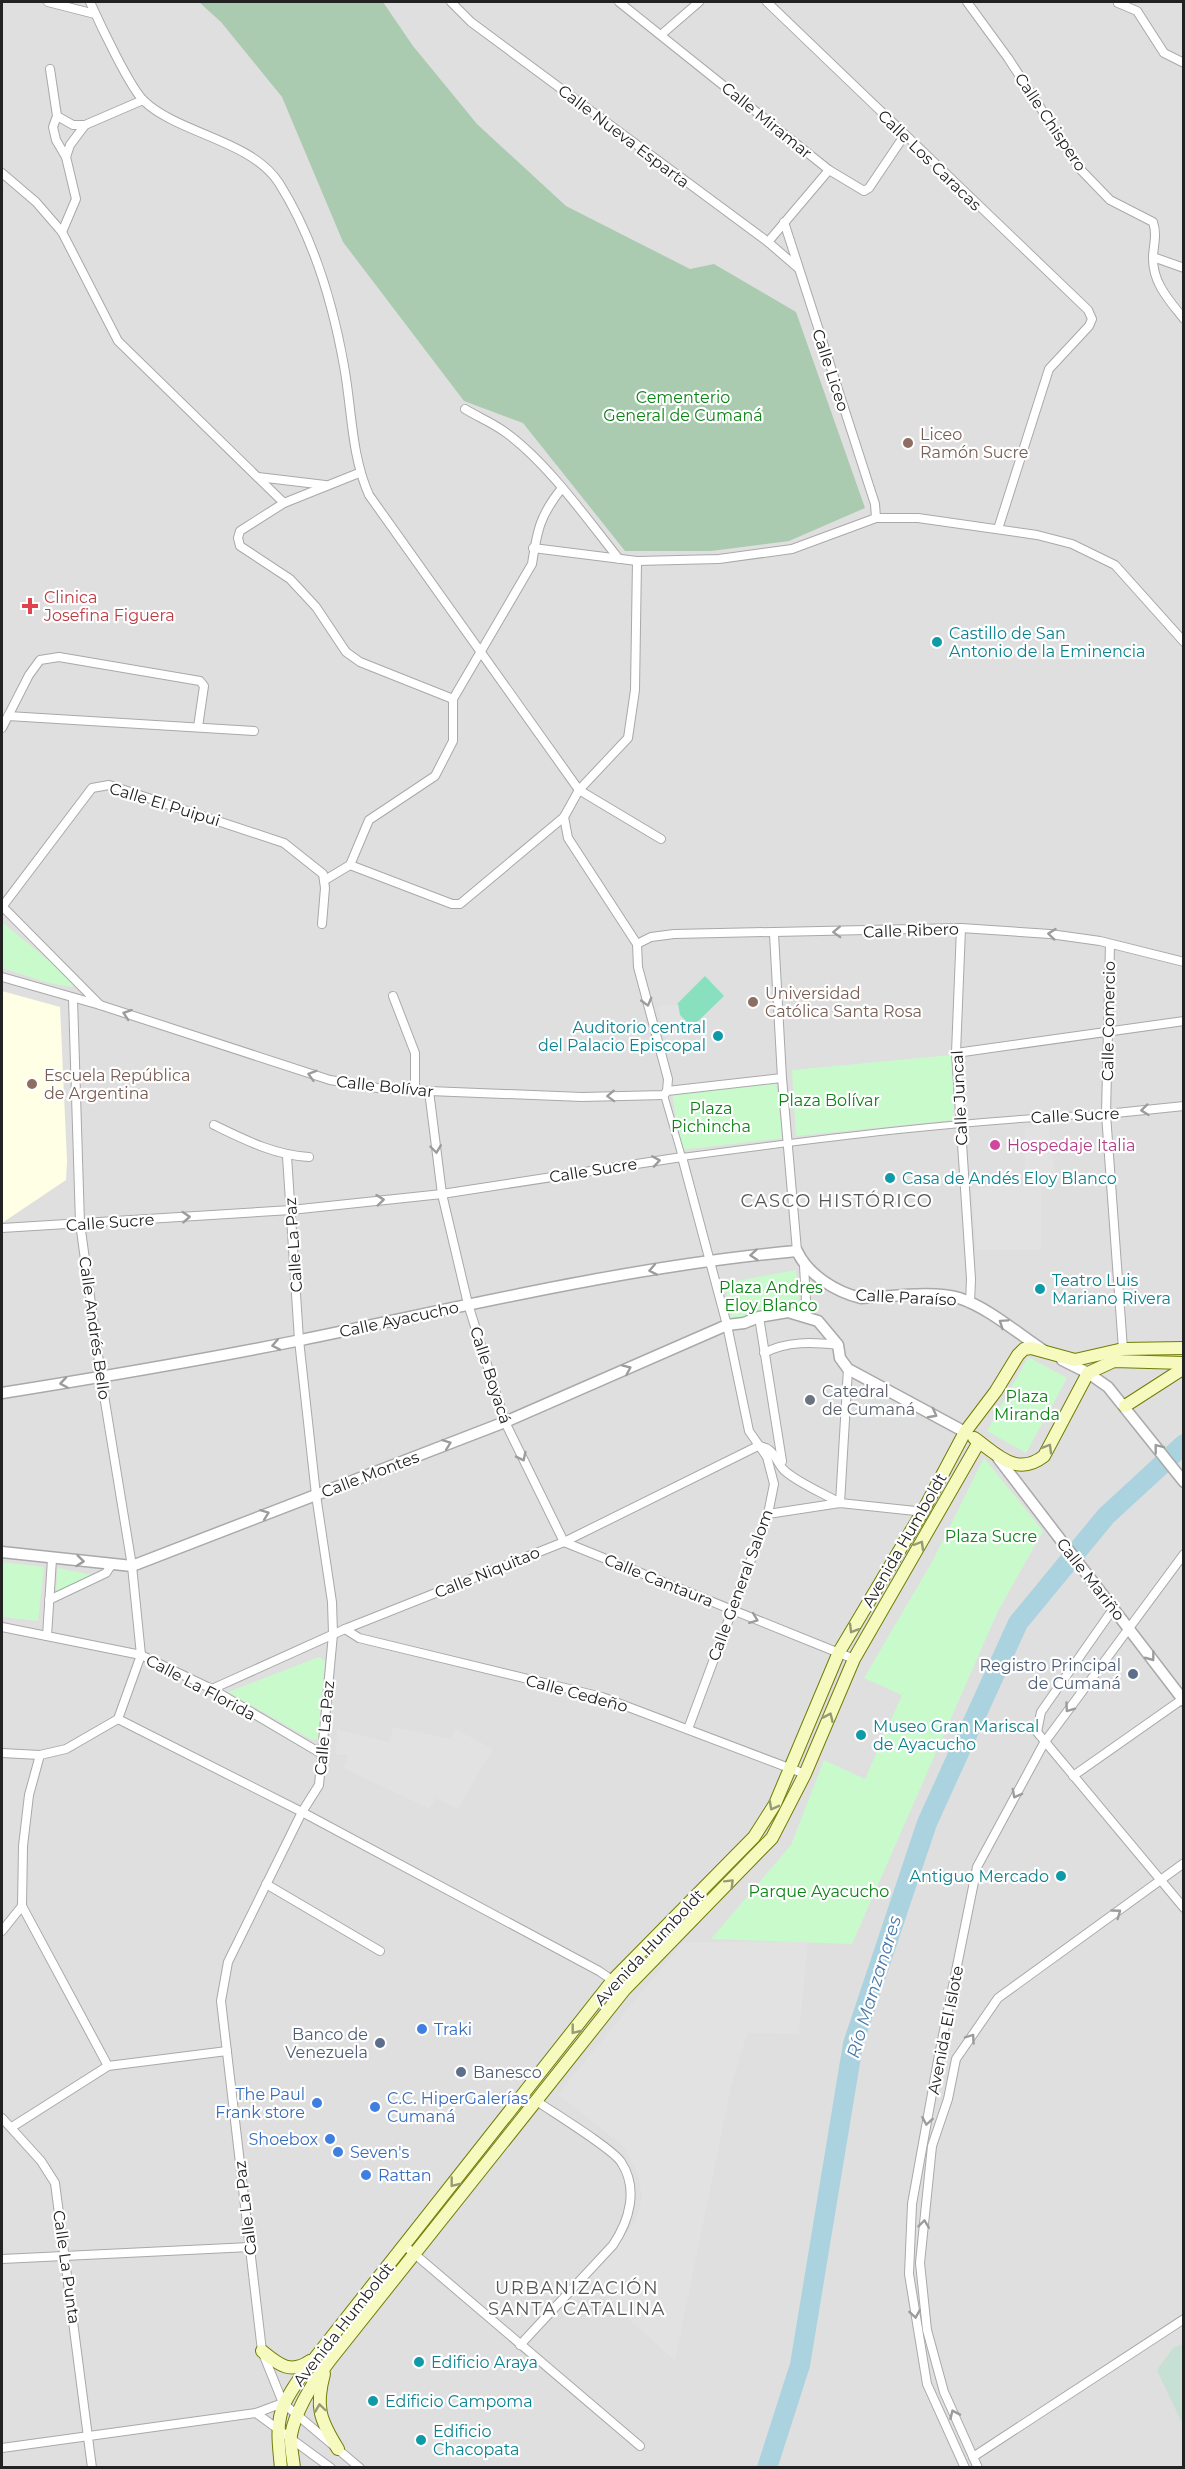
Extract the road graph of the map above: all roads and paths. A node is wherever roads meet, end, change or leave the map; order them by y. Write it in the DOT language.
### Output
graph roads {
  1 [pos="48,2"];
  2 [pos="90,2"];
  3 [pos="451,2"];
  4 [pos="619,2"];
  5 [pos="699,2"];
  6 [pos="767,2"];
  7 [pos="967,2"];
  8 [pos="1118,3"];
  9 [pos="95,14"];
  10 [pos="662,34"];
  11 [pos="1184,63"];
  12 [pos="50,69"];
  13 [pos="143,100"];
  14 [pos="57,116"];
  15 [pos="85,125"];
  16 [pos="904,136"];
  17 [pos="66,157"];
  18 [pos="829,170"];
  19 [pos="2,172"];
  20 [pos="784,222"];
  21 [pos="62,232"];
  22 [pos="768,242"];
  23 [pos="1153,257"];
  24 [pos="798,268"];
  25 [pos="1184,268"];
  26 [pos="1184,319"];
  27 [pos="465,409"];
  28 [pos="359,473"];
  29 [pos="258,477"];
  30 [pos="329,485"];
  31 [pos="562,488"];
  32 [pos="284,503"];
  33 [pos="876,518"];
  34 [pos="998,529"];
  35 [pos="533,548"];
  36 [pos="619,560"];
  37 [pos="637,561"];
  38 [pos="1184,642"];
  39 [pos="482,653"];
  40 [pos="453,699"];
  41 [pos="8,716"];
  42 [pos="198,727"];
  43 [pos="2,728"];
  44 [pos="254,731"];
  45 [pos="579,790"];
  46 [pos="564,817"];
  47 [pos="662,839"];
  48 [pos="350,865"];
  49 [pos="325,880"];
  50 [pos="2,906"];
  51 [pos="322,924"];
  52 [pos="961,928"];
  53 [pos="774,934"];
  54 [pos="1110,944"];
  55 [pos="637,945"];
  56 [pos="1184,962"];
  57 [pos="2,976"];
  58 [pos="393,996"];
  59 [pos="73,999"];
  60 [pos="100,1005"];
  61 [pos="1184,1021"];
  62 [pos="1108,1030"];
  63 [pos="956,1053"];
  64 [pos="782,1078"];
  65 [pos="415,1090"];
  66 [pos="429,1091"];
  67 [pos="665,1093"];
  68 [pos="1184,1106"];
  69 [pos="1106,1114"];
  70 [pos="960,1123"];
  71 [pos="214,1125"];
  72 [pos="788,1142"];
  73 [pos="287,1156"];
  74 [pos="309,1157"];
  75 [pos="682,1157"];
  76 [pos="442,1194"];
  77 [pos="291,1210"];
  78 [pos="80,1223"];
  79 [pos="2,1228"];
  80 [pos="797,1251"];
  81 [pos="711,1259"];
  82 [pos="804,1266"];
  83 [pos="970,1303"];
  84 [pos="468,1304"];
  85 [pos="759,1317"];
  86 [pos="807,1317"];
  87 [pos="727,1325"];
  88 [pos="299,1340"];
  89 [pos="838,1345"];
  90 [pos="1184,1348"];
  91 [pos="1123,1349"];
  92 [pos="764,1353"];
  93 [pos="1052,1356"];
  94 [pos="1184,1363"];
  95 [pos="1184,1368"];
  96 [pos="848,1369"];
  97 [pos="1088,1373"];
  98 [pos="101,1377"];
  99 [pos="2,1393"];
  100 [pos="1128,1410"];
  101 [pos="506,1422"];
  102 [pos="965,1432"];
  103 [pos="979,1442"];
  104 [pos="758,1446"];
  105 [pos="998,1458"];
  106 [pos="784,1470"];
  107 [pos="1184,1482"];
  108 [pos="316,1495"];
  109 [pos="840,1503"];
  110 [pos="923,1511"];
  111 [pos="768,1514"];
  112 [pos="937,1515"];
  113 [pos="564,1542"];
  114 [pos="2,1552"];
  115 [pos="1184,1554"];
  116 [pos="52,1558"];
  117 [pos="112,1564"];
  118 [pos="132,1566"];
  119 [pos="49,1600"];
  120 [pos="1113,1609"];
  121 [pos="732,1610"];
  122 [pos="2,1627"];
  123 [pos="1128,1627"];
  124 [pos="345,1629"];
  125 [pos="333,1634"];
  126 [pos="47,1636"];
  127 [pos="839,1652"];
  128 [pos="141,1655"];
  129 [pos="854,1659"];
  130 [pos="212,1689"];
  131 [pos="1183,1699"];
  132 [pos="118,1719"];
  133 [pos="688,1729"];
  134 [pos="1044,1743"];
  135 [pos="2,1753"];
  136 [pos="322,1754"];
  137 [pos="40,1755"];
  138 [pos="790,1767"];
  139 [pos="805,1774"];
  140 [pos="1073,1776"];
  141 [pos="302,1812"];
  142 [pos="1184,1863"];
  143 [pos="1160,1882"];
  144 [pos="266,1884"];
  145 [pos="701,1892"];
  146 [pos="712,1901"];
  147 [pos="22,1906"];
  148 [pos="1184,1908"];
  149 [pos="2,1931"];
  150 [pos="380,1951"];
  151 [pos="614,1980"];
  152 [pos="625,1989"];
  153 [pos="227,2050"];
  154 [pos="108,2066"];
  155 [pos="538,2102"];
  156 [pos="2,2118"];
  157 [pos="12,2127"];
  158 [pos="404,2245"];
  159 [pos="250,2247"];
  160 [pos="66,2254"];
  161 [pos="415,2255"];
  162 [pos="2,2259"];
  163 [pos="1184,2319"];
  164 [pos="520,2345"];
  165 [pos="262,2351"];
  166 [pos="318,2355"];
  167 [pos="327,2364"];
  168 [pos="283,2403"];
  169 [pos="256,2413"];
  170 [pos="298,2416"];
  171 [pos="277,2427"];
  172 [pos="89,2434"];
  173 [pos="291,2436"];
  174 [pos="640,2446"];
  175 [pos="2,2448"];
  176 [pos="338,2449"];
  177 [pos="973,2457"];
  178 [pos="92,2468"];
  179 [pos="281,2468"];
  180 [pos="294,2468"];
  181 [pos="331,2468"];
  182 [pos="360,2468"];
  183 [pos="965,2468"];
  184 [pos="978,2468"];
  1 -- 9 [label="street"];
  2 -- 9 [label="street"];
  3 -- 22 [label="street, Calle Nueva Esparta"];
  4 -- 10 [label="street, Calle Miramar"];
  5 -- 10 [label="street"];
  6 -- 16 [label="street, Calle Los Caracas"];
  7 -- 23 [label="street, Calle Chispero"];
  8 -- 11 [label="street"];
  9 -- 13 [label="street"];
  10 -- 18 [label="street, Calle Miramar"];
  12 -- 14 [label="street"];
  13 -- 15 [label="street"];
  13 -- 28 [label="street"];
  14 -- 15 [label="street"];
  14 -- 17 [label="street"];
  15 -- 17 [label="street"];
  16 -- 18 [label="street, Calle Miramar"];
  16 -- 34 [label="street, Calle Los Caracas"];
  17 -- 21 [label="street"];
  18 -- 20 [label="street"];
  19 -- 21 [label="street"];
  20 -- 22 [label="street"];
  20 -- 24 [label="street, Calle Liceo"];
  21 -- 29 [label="street"];
  22 -- 24 [label="street, Calle Nueva Esparta"];
  23 -- 25 [label="street"];
  23 -- 26 [label="street"];
  24 -- 33 [label="street, Calle Liceo"];
  27 -- 31 [label="street"];
  28 -- 30 [label="street"];
  28 -- 39 [label="street"];
  29 -- 30 [label="street"];
  29 -- 32 [label="street"];
  30 -- 32 [label="street"];
  31 -- 35 [label="street"];
  31 -- 36 [label="street"];
  32 -- 40 [label="street"];
  33 -- 34 [label="street"];
  33 -- 37 [label="street"];
  34 -- 38 [label="street"];
  35 -- 36 [label="street"];
  35 -- 39 [label="street"];
  36 -- 37 [label="street"];
  37 -- 45 [label="street"];
  39 -- 40 [label="street"];
  39 -- 45 [label="street"];
  40 -- 48 [label="street"];
  41 -- 42 [label="street"];
  41 -- 42 [label="street"];
  41 -- 43 [label="street"];
  42 -- 44 [label="street"];
  45 -- 46 [label="street"];
  45 -- 47 [label="street"];
  46 -- 48 [label="street"];
  46 -- 55 [label="street, Calle General Salom"];
  48 -- 49 [label="street"];
  49 -- 50 [label="street, Calle El Puipui"];
  49 -- 51 [label="street"];
  50 -- 60 [label="street"];
  52 -- 53 [label="street, Calle Ribero, one-way"];
  54 -- 52 [label="street, Calle Ribero, one-way"];
  52 -- 63 [label="street, Calle Juncal"];
  53 -- 55 [label="street, Calle Ribero"];
  53 -- 64 [label="street"];
  54 -- 56 [label="street, Calle Ribero"];
  54 -- 62 [label="street, Calle Comercio"];
  55 -- 67 [label="street, Calle General Salom, one-way"];
  57 -- 59 [label="street, Calle Bolívar"];
  58 -- 65 [label="street"];
  59 -- 60 [label="street, Calle Bolívar"];
  59 -- 78 [label="street, Calle Andrés Bello"];
  65 -- 60 [label="street, Calle Bolívar, one-way"];
  61 -- 62 [label="street"];
  62 -- 63 [label="street"];
  62 -- 69 [label="street, Calle Comercio"];
  63 -- 70 [label="street, Calle Juncal"];
  64 -- 67 [label="street, Calle Bolívar"];
  64 -- 72 [label="street"];
  65 -- 66 [label="street, Calle Bolívar"];
  67 -- 66 [label="street, Calle Bolívar, one-way"];
  66 -- 76 [label="street, Calle Boyacá, one-way"];
  67 -- 75 [label="street, Calle General Salom"];
  68 -- 69 [label="street, Calle Sucre, one-way"];
  69 -- 70 [label="street, Calle Sucre"];
  69 -- 91 [label="street, Calle Comercio"];
  70 -- 72 [label="street, Calle Sucre"];
  70 -- 83 [label="street, Calle Juncal"];
  71 -- 73 [label="street"];
  72 -- 75 [label="street, Calle Sucre"];
  72 -- 80 [label="street"];
  73 -- 74 [label="street"];
  73 -- 77 [label="street, Calle La Paz"];
  76 -- 75 [label="street, Calle Sucre, one-way"];
  75 -- 81 [label="street, Calle General Salom"];
  77 -- 76 [label="street, Calle Sucre, one-way"];
  76 -- 84 [label="street, Calle Boyacá"];
  78 -- 77 [label="street, Calle Sucre, one-way"];
  77 -- 88 [label="street, Calle La Paz"];
  78 -- 79 [label="street, Calle Sucre"];
  78 -- 98 [label="street, Calle Andrés Bello"];
  80 -- 81 [label="street, Calle Ayacucho, one-way"];
  80 -- 82 [label="street"];
  81 -- 84 [label="street, Calle Ayacucho, one-way"];
  81 -- 87 [label="street, Calle General Salom"];
  82 -- 83 [label="street, Calle Paraíso"];
  82 -- 86 [label="street"];
  93 -- 83 [label="street, Calle Paraíso, one-way"];
  84 -- 88 [label="street, Calle Ayacucho"];
  84 -- 101 [label="street, Calle Boyacá"];
  85 -- 86 [label="street, Calle Montes"];
  85 -- 87 [label="street, Calle Montes"];
  85 -- 92 [label="street"];
  86 -- 89 [label="street"];
  101 -- 87 [label="street, Calle Montes, one-way"];
  87 -- 104 [label="street, Calle General Salom"];
  88 -- 98 [label="street, Calle Ayacucho, one-way"];
  88 -- 108 [label="street, Calle La Paz"];
  89 -- 92 [label="street"];
  89 -- 96 [label="street"];
  90 -- 91 [label="main road, Avenida Humboldt"];
  91 -- 93 [label="main road, Avenida Humboldt"];
  92 -- 106 [label="street"];
  93 -- 97 [label="street, Calle Paraíso"];
  93 -- 102 [label="main road, Avenida Humboldt"];
  94 -- 97 [label="main road"];
  95 -- 100 [label="main road"];
  96 -- 102 [label="street, one-way"];
  96 -- 109 [label="street"];
  97 -- 100 [label="street, Calle Paraíso"];
  105 -- 97 [label="main road, one-way"];
  98 -- 99 [label="street, Calle Ayacucho, one-way"];
  98 -- 118 [label="street, Calle Andrés Bello"];
  107 -- 100 [label="street, Calle Paraíso, one-way"];
  108 -- 101 [label="street, Calle Montes, one-way"];
  101 -- 113 [label="street, Calle Boyacá, one-way"];
  102 -- 103 [label="main road"];
  102 -- 110 [label="main road, Avenida Humboldt"];
  103 -- 105 [label="main road"];
  103 -- 112 [label="main road, Avenida Humboldt"];
  104 -- 106 [label="street"];
  104 -- 111 [label="street, Calle General Salom"];
  104 -- 113 [label="street, Calle Niquitao"];
  105 -- 120 [label="street, Calle Mariño"];
  106 -- 109 [label="street"];
  118 -- 108 [label="street, Calle Montes, one-way"];
  108 -- 125 [label="street, Calle La Paz"];
  109 -- 110 [label="street"];
  109 -- 111 [label="street"];
  110 -- 112 [label="street"];
  110 -- 127 [label="main road, Avenida Humboldt, one-way"];
  111 -- 121 [label="street, Calle General Salom"];
  129 -- 112 [label="main road, Avenida Humboldt, one-way"];
  113 -- 121 [label="street, Calle Cantaura"];
  113 -- 124 [label="street, Calle Niquitao"];
  114 -- 116 [label="street, Calle Montes"];
  115 -- 123 [label="street, Avenida El Islote"];
  116 -- 117 [label="street, Calle Montes, one-way"];
  116 -- 119 [label="street"];
  117 -- 118 [label="street, Calle Montes"];
  117 -- 119 [label="street"];
  118 -- 128 [label="street, Calle Andrés Bello"];
  119 -- 126 [label="street"];
  120 -- 123 [label="street, Calle Mariño"];
  120 -- 134 [label="street"];
  121 -- 127 [label="street, Calle Cantaura, one-way"];
  121 -- 133 [label="street, Calle General Salom"];
  122 -- 126 [label="street, Calle La Florida"];
  123 -- 131 [label="street, Calle Mariño, one-way"];
  123 -- 134 [label="street, Avenida El Islote, one-way"];
  124 -- 125 [label="street, Calle Niquitao"];
  124 -- 133 [label="street, Calle Cedeño"];
  125 -- 130 [label="street, Calle Niquitao"];
  125 -- 136 [label="street, Calle La Paz"];
  126 -- 128 [label="street, Calle La Florida"];
  127 -- 129 [label="street, Calle Cantaura"];
  127 -- 138 [label="main road, Avenida Humboldt"];
  128 -- 130 [label="street, Calle La Florida"];
  128 -- 132 [label="street"];
  139 -- 129 [label="main road, Avenida Humboldt, one-way"];
  130 -- 136 [label="street, Calle La Florida"];
  131 -- 140 [label="street"];
  132 -- 137 [label="street"];
  132 -- 141 [label="street"];
  133 -- 138 [label="street, Calle Cedeño"];
  134 -- 140 [label="street"];
  134 -- 183 [label="street, Avenida El Islote, one-way"];
  135 -- 137 [label="street"];
  136 -- 141 [label="street, Calle La Paz"];
  137 -- 147 [label="street"];
  138 -- 139 [label="street, Calle Cedeño"];
  138 -- 145 [label="main road, Avenida Humboldt, one-way"];
  146 -- 139 [label="main road, Avenida Humboldt, one-way"];
  140 -- 143 [label="street"];
  141 -- 144 [label="street, Calle La Paz"];
  141 -- 151 [label="street"];
  142 -- 143 [label="street, Avenida El Islote"];
  143 -- 148 [label="street"];
  177 -- 143 [label="street, Avenida El Islote, one-way"];
  144 -- 150 [label="street"];
  144 -- 153 [label="street, Calle La Paz"];
  145 -- 146 [label="main road"];
  145 -- 151 [label="main road, Avenida Humboldt"];
  146 -- 152 [label="main road, Avenida Humboldt"];
  147 -- 149 [label="street"];
  147 -- 154 [label="street"];
  151 -- 152 [label="street"];
  151 -- 158 [label="main road, Avenida Humboldt, one-way"];
  152 -- 155 [label="main road, Avenida Humboldt"];
  153 -- 154 [label="street"];
  153 -- 159 [label="street, Calle La Paz"];
  154 -- 157 [label="street"];
  155 -- 161 [label="main road, Avenida Humboldt"];
  155 -- 164 [label="street"];
  156 -- 157 [label="street, Calle La Punta"];
  157 -- 160 [label="street, Calle La Punta"];
  158 -- 161 [label="street"];
  158 -- 166 [label="main road, Avenida Humboldt"];
  159 -- 160 [label="street"];
  159 -- 165 [label="street, Calle La Paz"];
  160 -- 162 [label="street"];
  160 -- 172 [label="street, Calle La Punta"];
  161 -- 164 [label="street"];
  161 -- 167 [label="main road, Avenida Humboldt"];
  163 -- 177 [label="street"];
  164 -- 174 [label="street"];
  165 -- 166 [label="main road"];
  165 -- 168 [label="street, Calle La Paz"];
  166 -- 168 [label="main road, Avenida Humboldt"];
  167 -- 170 [label="main road, Avenida Humboldt"];
  176 -- 167 [label="main road, one-way"];
  168 -- 169 [label="street"];
  168 -- 170 [label="street"];
  168 -- 171 [label="main road, Avenida Humboldt"];
  169 -- 171 [label="street"];
  169 -- 172 [label="street"];
  170 -- 173 [label="main road, Avenida Humboldt"];
  170 -- 176 [label="street"];
  171 -- 173 [label="street"];
  171 -- 179 [label="main road, Avenida Humboldt"];
  172 -- 175 [label="street"];
  172 -- 178 [label="street, Calle La Punta"];
  173 -- 180 [label="main road"];
  173 -- 181 [label="street"];
  176 -- 182 [label="street"];
  177 -- 184 [label="street, Avenida El Islote"];
}
